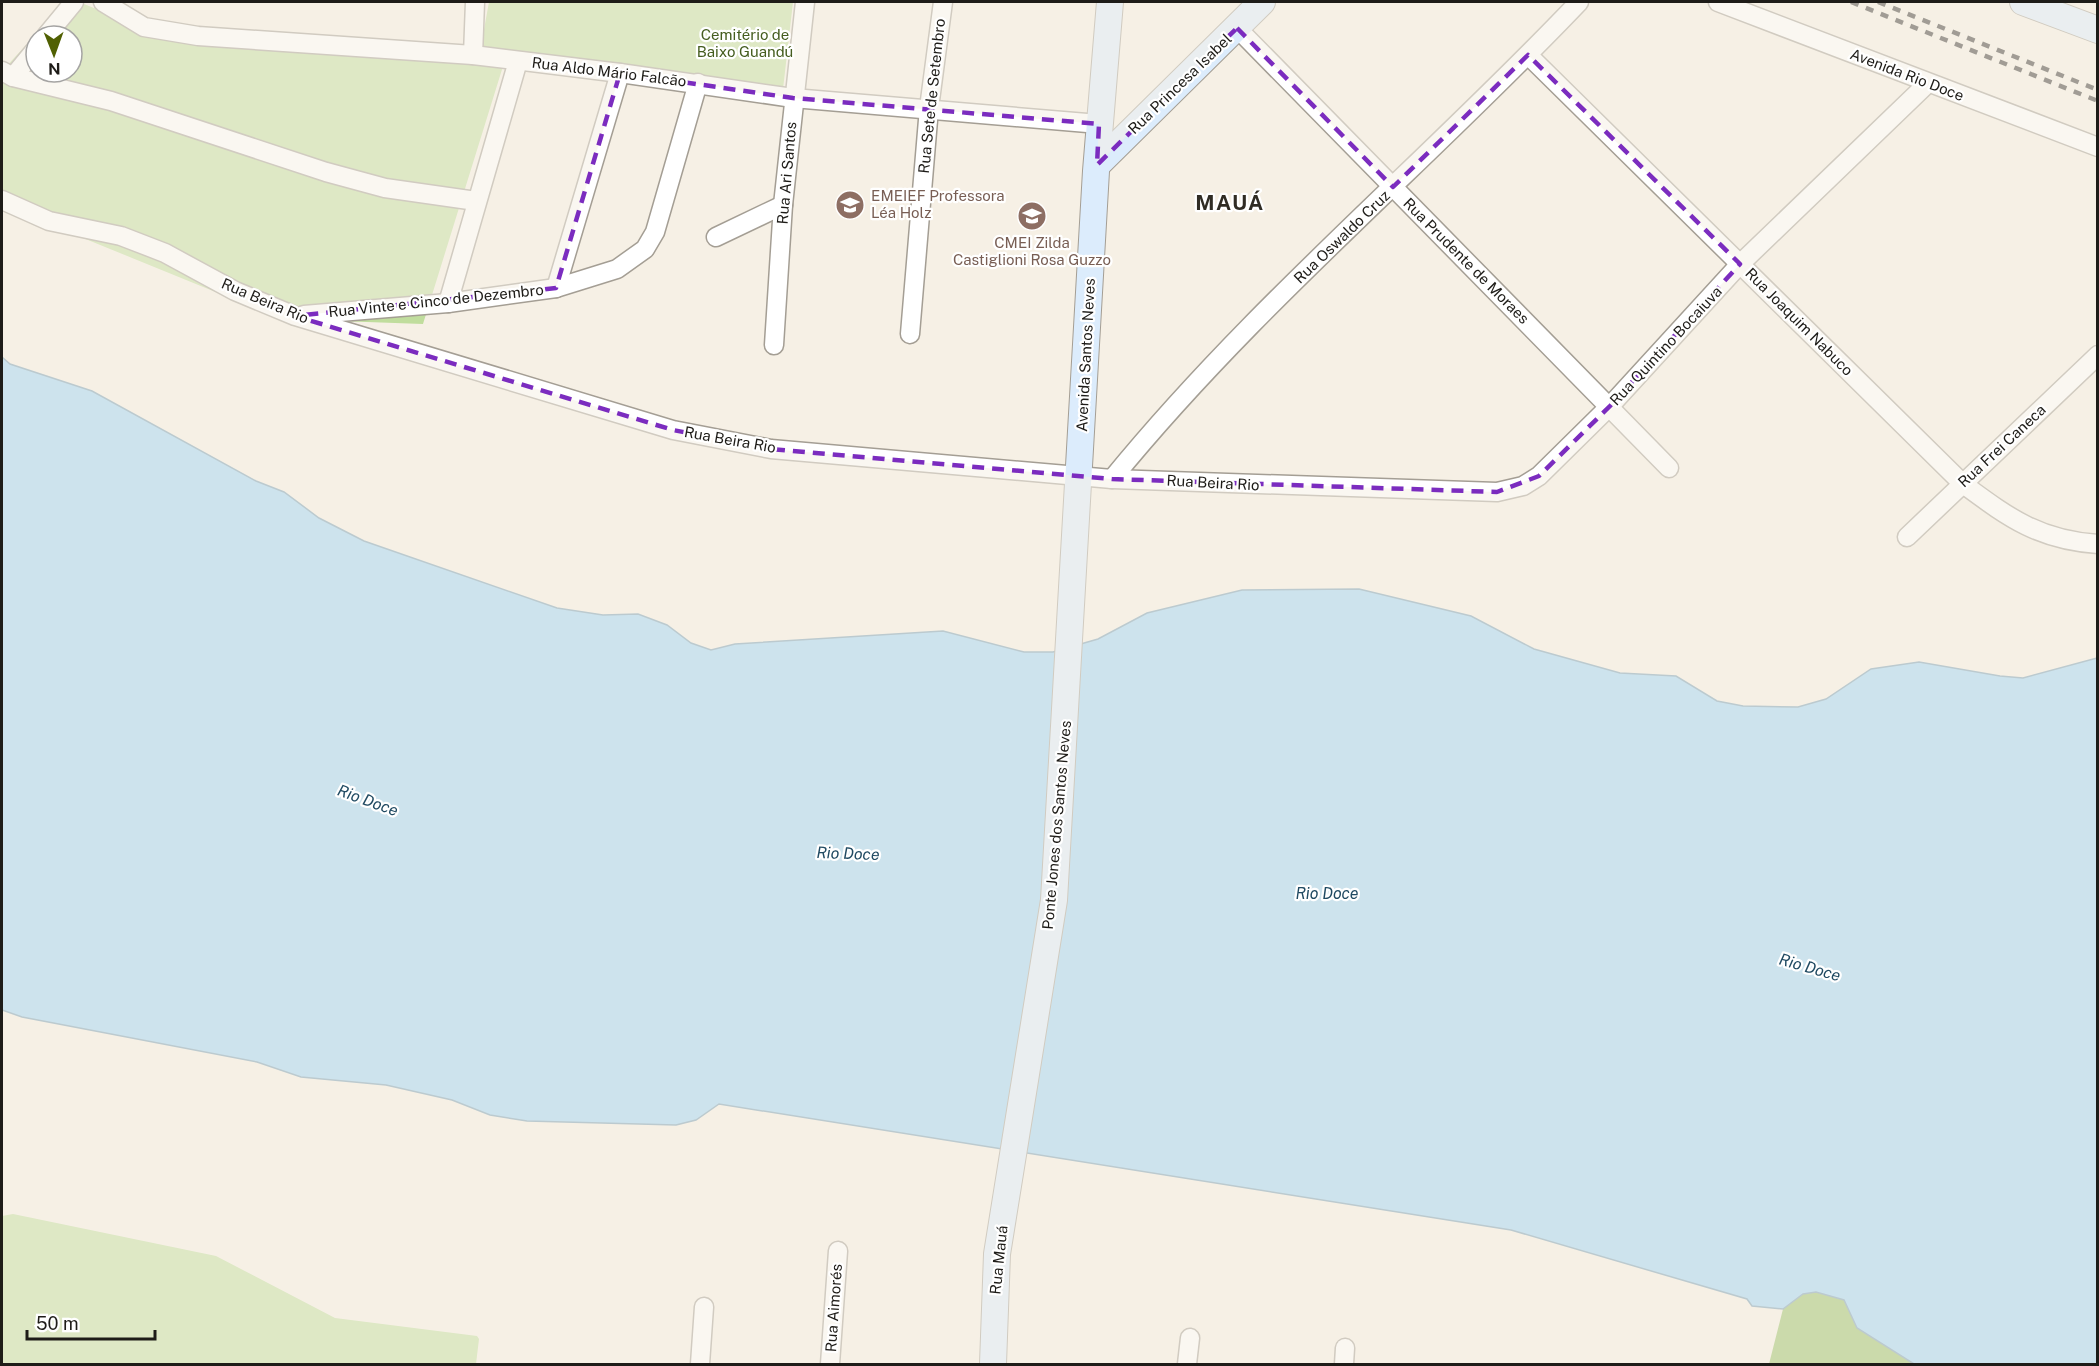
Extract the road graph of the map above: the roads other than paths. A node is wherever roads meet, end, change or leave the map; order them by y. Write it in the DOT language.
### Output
graph roads {
  1 [pos="74,2"];
  2 [pos="103,2"];
  3 [pos="476,2"];
  4 [pos="805,2"];
  5 [pos="943,2"];
  6 [pos="1110,2"];
  7 [pos="1262,2"];
  8 [pos="1579,2"];
  9 [pos="1718,2"];
  10 [pos="2023,2"];
  11 [pos="56,24"];
  12 [pos="1237,28"];
  13 [pos="2097,30"];
  14 [pos="473,55"];
  15 [pos="1528,55"];
  16 [pos="24,59"];
  17 [pos="518,61"];
  18 [pos="621,73"];
  19 [pos="7,74"];
  20 [pos="698,83"];
  21 [pos="1928,83"];
  22 [pos="793,98"];
  23 [pos="928,108"];
  24 [pos="1099,124"];
  25 [pos="2097,147"];
  26 [pos="1097,165"];
  27 [pos="1393,187"];
  28 [pos="2,200"];
  29 [pos="476,201"];
  30 [pos="783,205"];
  31 [pos="716,237"];
  32 [pos="1740,264"];
  33 [pos="556,288"];
  34 [pos="448,303"];
  35 [pos="295,316"];
  36 [pos="910,334"];
  37 [pos="774,345"];
  38 [pos="2097,355"];
  39 [pos="1610,406"];
  40 [pos="1669,468"];
  41 [pos="1080,475"];
  42 [pos="1112,478"];
  43 [pos="1963,484"];
  44 [pos="1497,492"];
  45 [pos="1907,537"];
  46 [pos="2097,544"];
  47 [pos="1070,637"];
  48 [pos="1014,1156"];
  49 [pos="838,1251"];
  50 [pos="704,1307"];
  51 [pos="1190,1338"];
  52 [pos="700,1365"];
  53 [pos="830,1365"];
  54 [pos="993,1365"];
  55 [pos="1187,1365"];
  1 -- 11 [label="street"];
  2 -- 14 [label="street, Rua Aldo Mário Falcão"];
  3 -- 14 [label="street"];
  4 -- 22 [label="street, Rua Ari Santos"];
  5 -- 23 [label="street, Rua Sete de Setembro"];
  6 -- 24 [label="street, Avenida Santos Neves"];
  7 -- 12 [label="street, Rua Princesa Isabel"];
  8 -- 15 [label="street, Rua Oswaldo Cruz"];
  9 -- 21 [label="street, Avenida Rio Doce"];
  10 -- 13 [label="street"];
  12 -- 26 [label="street, Rua Princesa Isabel"];
  12 -- 27 [label="street, Rua Prudente de Moraes"];
  14 -- 17 [label="street, Rua Aldo Mário Falcão"];
  15 -- 27 [label="street, Rua Oswaldo Cruz"];
  15 -- 32 [label="street, Rua Joaquim Nabuco"];
  16 -- 19 [label="street"];
  17 -- 18 [label="street, Rua Aldo Mário Falcão"];
  17 -- 29 [label="street"];
  18 -- 20 [label="street, Rua Aldo Mário Falcão"];
  18 -- 33 [label="street"];
  19 -- 29 [label="street"];
  20 -- 22 [label="street, Rua Aldo Mário Falcão"];
  20 -- 33 [label="street, Rua Vinte e Cinco de Dezembro"];
  21 -- 25 [label="street, Avenida Rio Doce"];
  21 -- 32 [label="street, Rua Quintino Bocaiuva"];
  22 -- 23 [label="street, Rua Aldo Mário Falcão"];
  22 -- 30 [label="street, Rua Ari Santos"];
  23 -- 24 [label="street, Rua Aldo Mário Falcão"];
  23 -- 36 [label="street, Rua Sete de Setembro"];
  24 -- 26 [label="street, Avenida Santos Neves"];
  26 -- 41 [label="street, Avenida Santos Neves"];
  27 -- 39 [label="street, Rua Prudente de Moraes"];
  27 -- 42 [label="street, Rua Oswaldo Cruz"];
  28 -- 35 [label="street, Rua Beira Rio"];
  29 -- 34 [label="street"];
  30 -- 31 [label="street"];
  30 -- 37 [label="street, Rua Ari Santos"];
  32 -- 39 [label="street, Rua Quintino Bocaiuva"];
  32 -- 43 [label="street, Rua Joaquim Nabuco"];
  33 -- 34 [label="street, Rua Vinte e Cinco de Dezembro"];
  34 -- 35 [label="street, Rua Vinte e Cinco de Dezembro"];
  35 -- 41 [label="street, Rua Beira Rio"];
  38 -- 43 [label="street, Rua Frei Caneca"];
  39 -- 40 [label="street, Rua Prudente de Moraes"];
  39 -- 44 [label="street, Rua Quintino Bocaiuva"];
  41 -- 42 [label="street, Rua Beira Rio"];
  41 -- 47 [label="street, Avenida Santos Neves"];
  42 -- 44 [label="street, Rua Beira Rio"];
  43 -- 45 [label="street, Rua Frei Caneca"];
  43 -- 46 [label="street, Rua Joaquim Nabuco"];
  47 -- 48 [label="street, Ponte Jones dos Santos Neves"];
  48 -- 54 [label="street, Rua Mauá"];
  49 -- 53 [label="street, Rua Aimorés"];
  50 -- 52 [label="street"];
  51 -- 55 [label="street"];
}
